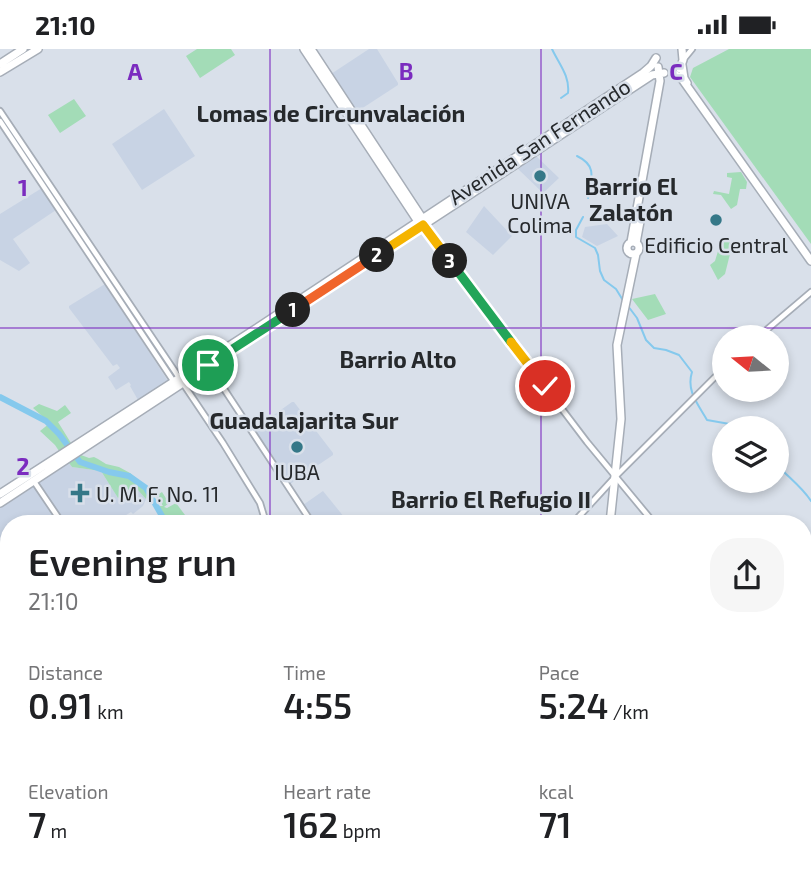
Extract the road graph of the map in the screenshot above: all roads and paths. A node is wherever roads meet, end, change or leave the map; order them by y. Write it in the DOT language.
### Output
graph roads {
  1 [pos="23,49"];
  2 [pos="38,49"];
  3 [pos="304,49"];
  4 [pos="311,49"];
  5 [pos="692,49"];
  6 [pos="681,56"];
  7 [pos="0,64"];
  8 [pos="663,67"];
  9 [pos="0,72"];
  10 [pos="600,106"];
  11 [pos="0,111"];
  12 [pos="0,121"];
  13 [pos="422,222"];
  14 [pos="634,243"];
  15 [pos="811,253"];
  16 [pos="811,261"];
  17 [pos="811,292"];
  18 [pos="772,325"];
  19 [pos="207,363"];
  20 [pos="712,380"];
  21 [pos="178,381"];
  22 [pos="616,476"];
  23 [pos="32,478"];
  24 [pos="0,494"];
  25 [pos="0,503"];
  26 [pos="57,515"];
  27 [pos="264,515"];
  28 [pos="307,515"];
  29 [pos="580,515"];
  30 [pos="611,515"];
  31 [pos="648,515"];
  1 -- 7 [label="main road"];
  2 -- 9 [label="main road"];
  3 -- 13 [label="main road"];
  4 -- 13 [label="main road"];
  5 -- 6 [label="street"];
  6 -- 8 [label="main road"];
  6 -- 15 [label="main road"];
  8 -- 10 [label="main road, Avenida San Fernando"];
  8 -- 10 [label="main road, Avenida San Fernando"];
  8 -- 14 [label="main road"];
  8 -- 14 [label="main road"];
  8 -- 16 [label="main road"];
  10 -- 13 [label="main road, Avenida San Fernando"];
  11 -- 21 [label="street"];
  12 -- 21 [label="street"];
  13 -- 19 [label="main road, Avenida San Fernando"];
  13 -- 22 [label="street"];
  14 -- 22 [label="main road"];
  17 -- 18 [label="street"];
  19 -- 21 [label="main road, Avenida San Fernando"];
  19 -- 28 [label="street"];
  20 -- 22 [label="street"];
  21 -- 23 [label="main road, Avenida San Fernando"];
  21 -- 27 [label="street"];
  22 -- 29 [label="street"];
  22 -- 30 [label="main road"];
  22 -- 31 [label="street"];
  23 -- 24 [label="main road"];
  23 -- 25 [label="main road"];
  23 -- 26 [label="street"];
}
